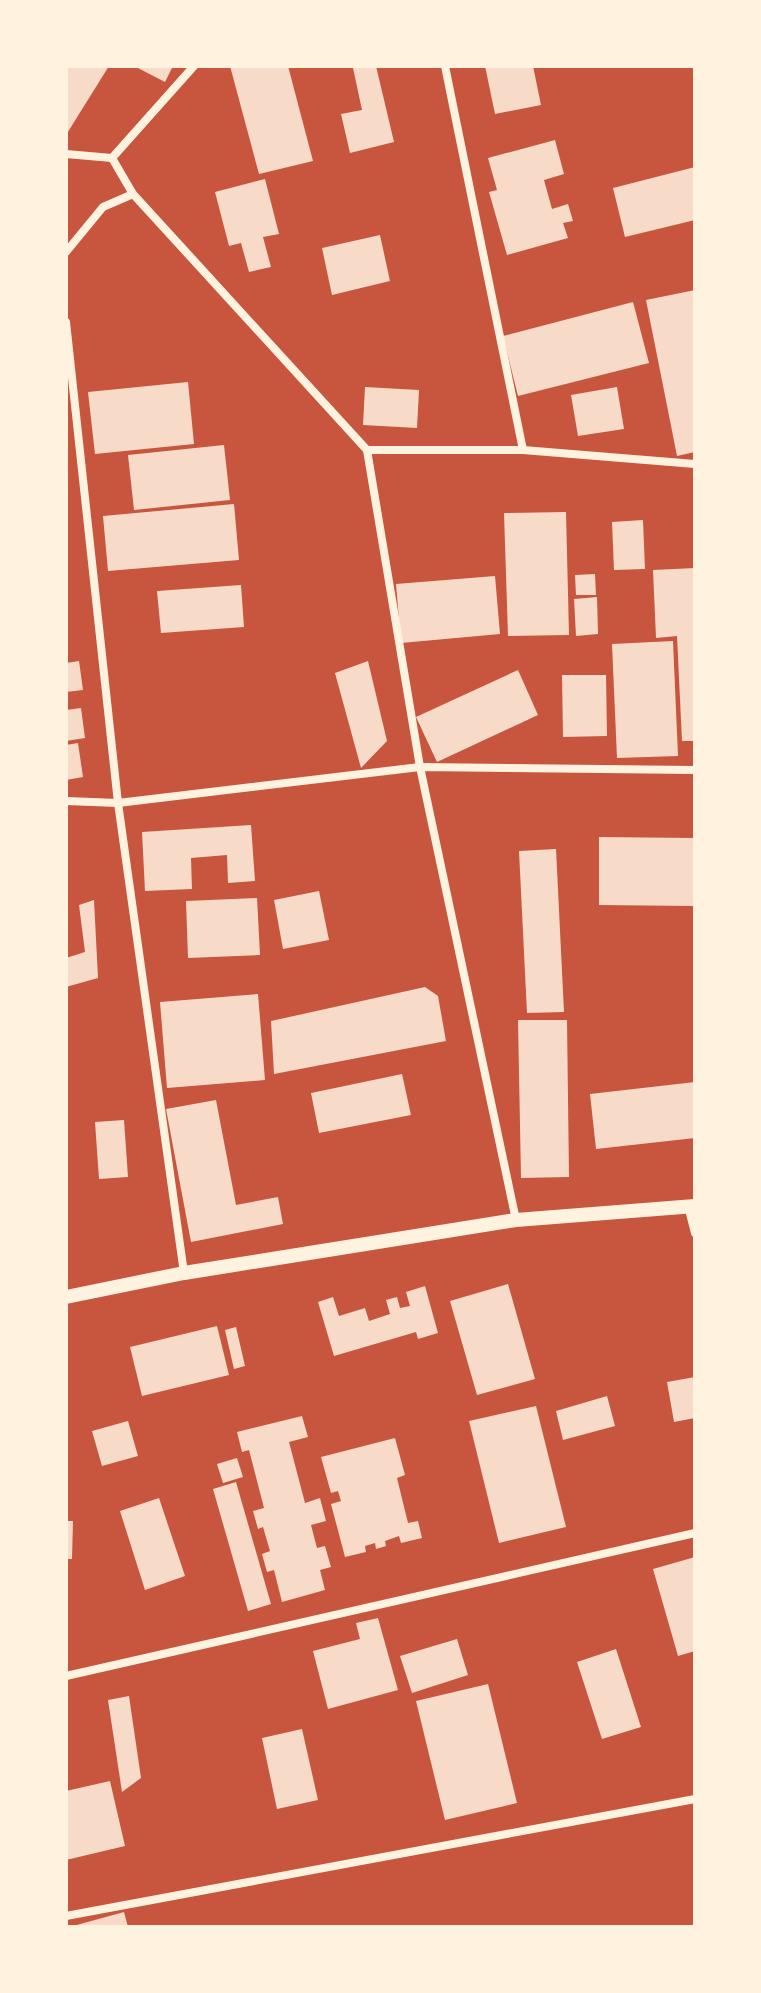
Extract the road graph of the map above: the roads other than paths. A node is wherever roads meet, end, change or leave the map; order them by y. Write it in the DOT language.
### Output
graph roads {
  1 [pos="194,66"];
  2 [pos="445,66"];
  3 [pos="66,154"];
  4 [pos="112,158"];
  5 [pos="133,194"];
  6 [pos="66,252"];
  7 [pos="66,322"];
  8 [pos="367,450"];
  9 [pos="523,450"];
  10 [pos="695,464"];
  11 [pos="420,767"];
  12 [pos="695,770"];
  13 [pos="66,801"];
  14 [pos="118,803"];
  15 [pos="692,1206"];
  16 [pos="516,1220"];
  17 [pos="695,1233"];
  18 [pos="184,1273"];
  19 [pos="66,1297"];
  20 [pos="695,1533"];
  21 [pos="66,1676"];
  22 [pos="695,1799"];
  23 [pos="66,1916"];
  1 -- 4 [label="street"];
  2 -- 9 [label="street"];
  3 -- 4 [label="street"];
  4 -- 5 [label="street"];
  5 -- 6 [label="street"];
  5 -- 8 [label="street"];
  7 -- 14 [label="street"];
  8 -- 9 [label="street"];
  8 -- 11 [label="street"];
  9 -- 10 [label="street"];
  11 -- 12 [label="street"];
  11 -- 14 [label="street"];
  11 -- 16 [label="street"];
  13 -- 14 [label="street"];
  14 -- 18 [label="street"];
  15 -- 16 [label="street"];
  15 -- 17 [label="street"];
  16 -- 18 [label="street"];
  18 -- 19 [label="street"];
  20 -- 21 [label="street"];
  22 -- 23 [label="street"];
}
